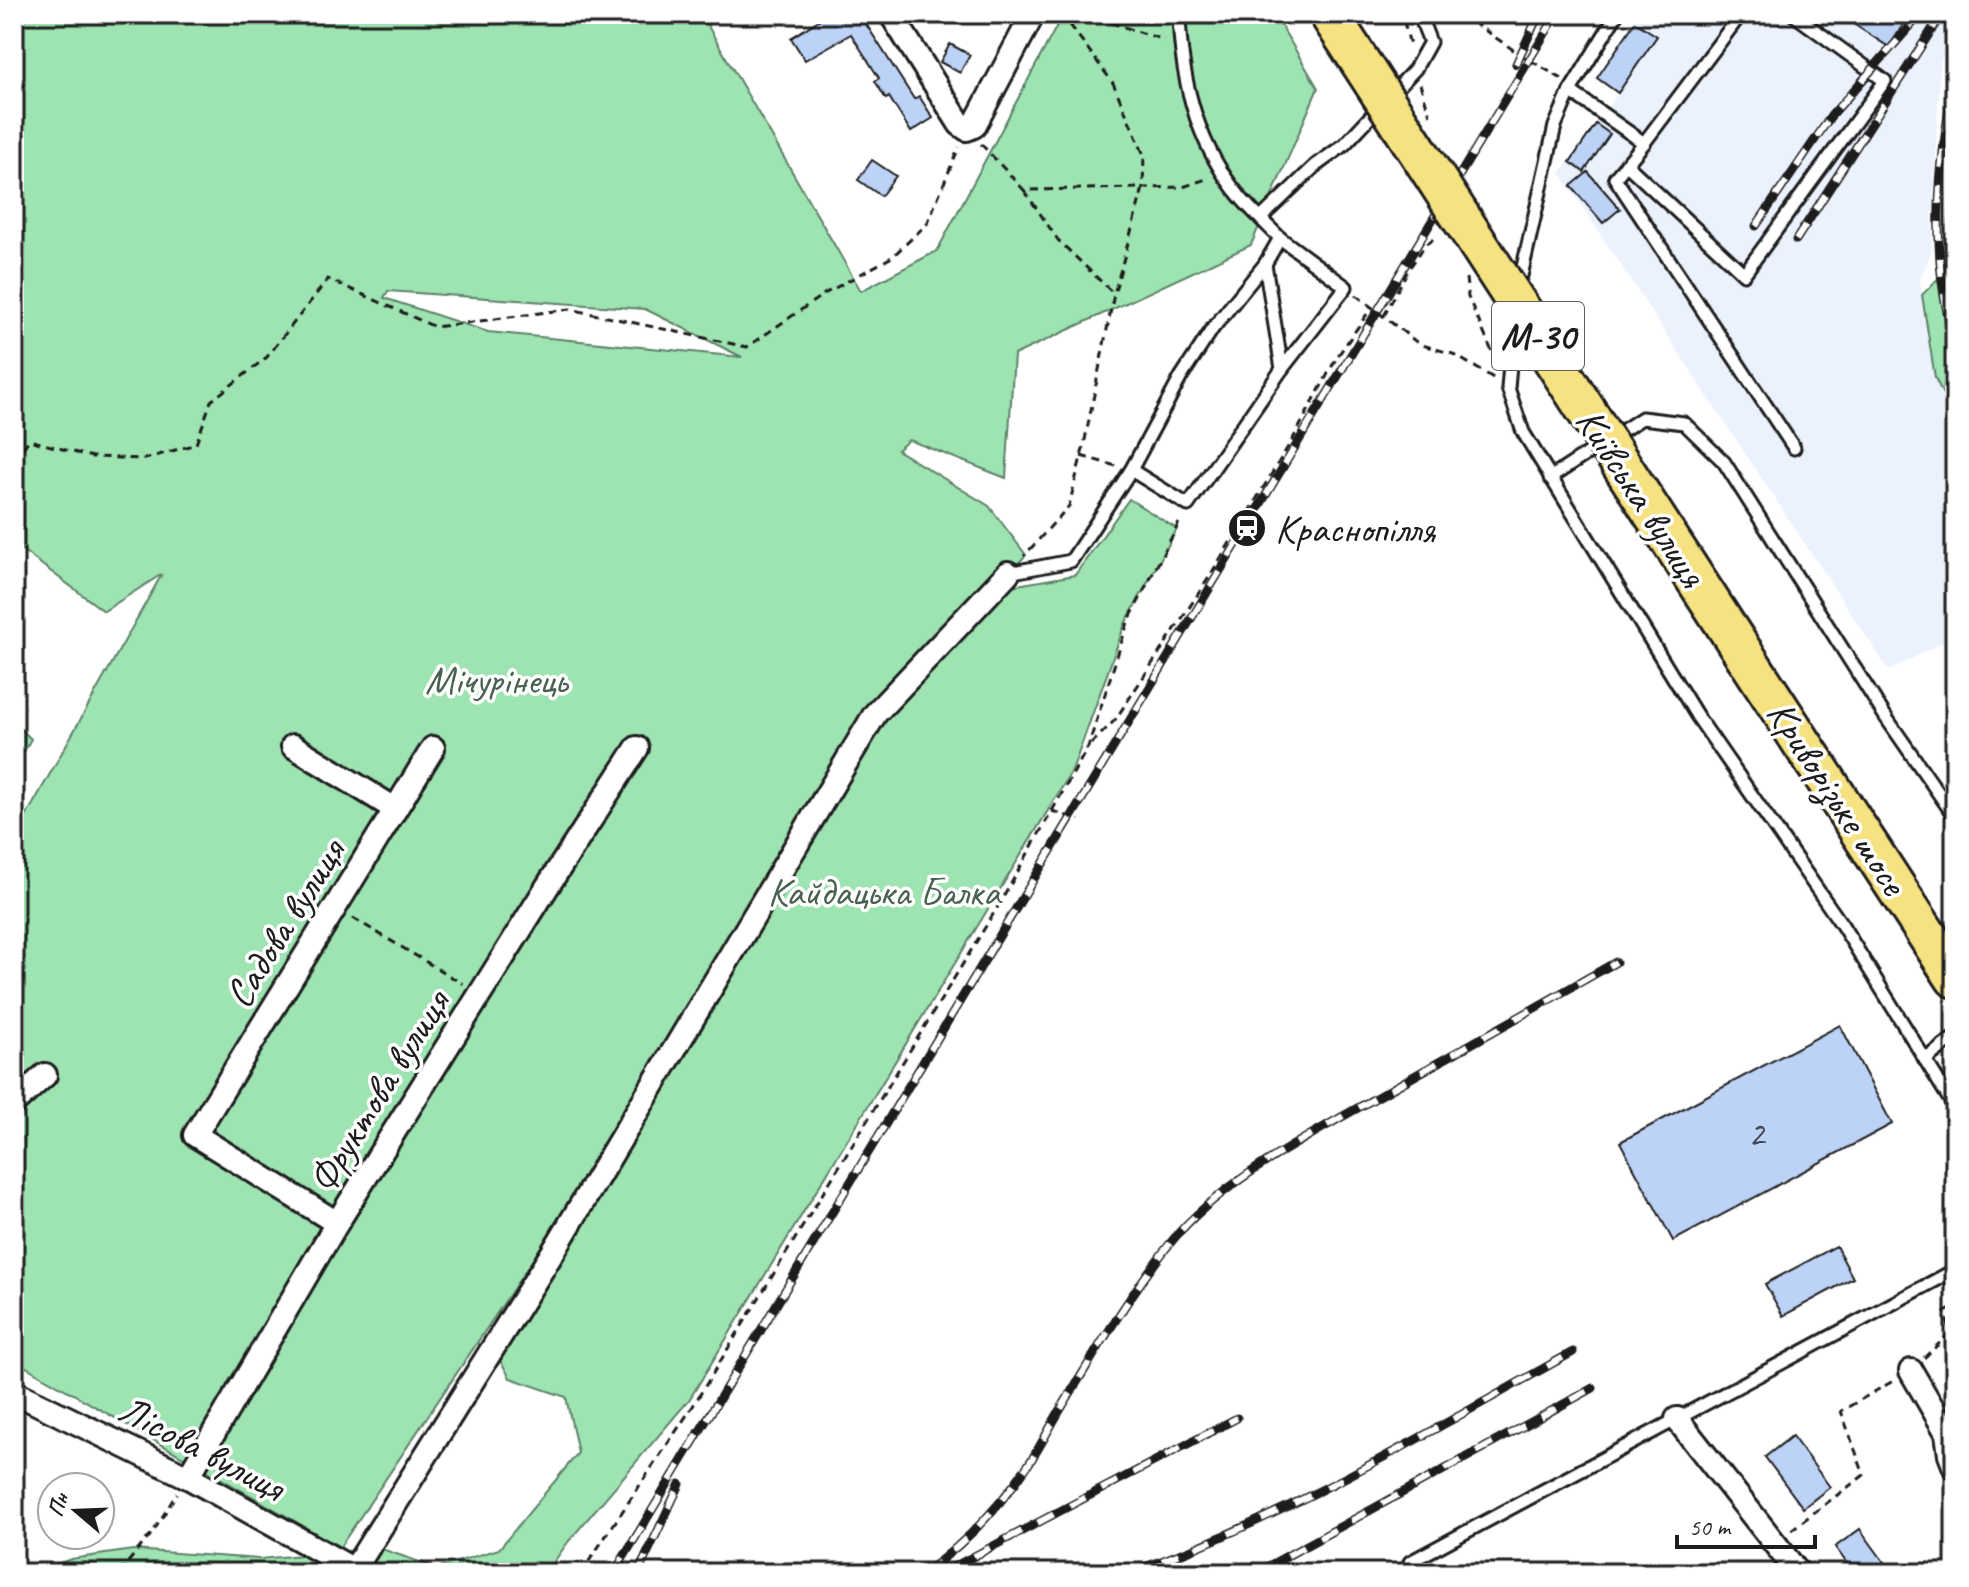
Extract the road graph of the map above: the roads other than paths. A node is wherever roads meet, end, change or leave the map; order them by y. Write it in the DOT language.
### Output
graph roads {
  1 [pos="891,14"];
  2 [pos="1033,14"];
  3 [pos="1179,14"];
  4 [pos="1329,14"];
  5 [pos="1419,14"];
  6 [pos="1617,14"];
  7 [pos="1741,14"];
  8 [pos="1793,14"];
  9 [pos="1571,88"];
  10 [pos="1644,143"];
  11 [pos="1626,164"];
  12 [pos="1261,218"];
  13 [pos="1280,238"];
  14 [pos="1265,264"];
  15 [pos="1282,369"];
  16 [pos="1794,448"];
  17 [pos="1131,470"];
  18 [pos="1550,478"];
  19 [pos="1008,573"];
  20 [pos="1746,657"];
  21 [pos="293,746"];
  22 [pos="433,748"];
  23 [pos="637,748"];
  24 [pos="395,809"];
  25 [pos="1955,817"];
  26 [pos="1955,978"];
  27 [pos="1955,1037"];
  28 [pos="1925,1060"];
  29 [pos="45,1075"];
  30 [pos="14,1103"];
  31 [pos="1955,1108"];
  32 [pos="337,1223"];
  33 [pos="1955,1270"];
  34 [pos="1911,1371"];
  35 [pos="14,1392"];
  36 [pos="1677,1419"];
  37 [pos="1955,1468"];
  38 [pos="188,1477"];
  39 [pos="1415,1573"];
  40 [pos="1798,1573"];
  1 -- 2 [label="street"];
  3 -- 12 [label="lane"];
  4 -- 20 [label="highway, Київська вулиця / М-30, bridge"];
  5 -- 12 [label="lane"];
  6 -- 9 [label="lane"];
  7 -- 10 [label="lane"];
  8 -- 11 [label="lane"];
  9 -- 10 [label="lane"];
  9 -- 18 [label="lane"];
  10 -- 11 [label="lane"];
  11 -- 16 [label="lane"];
  12 -- 13 [label="lane"];
  13 -- 14 [label="lane"];
  13 -- 15 [label="lane"];
  14 -- 15 [label="lane"];
  14 -- 17 [label="lane"];
  15 -- 17 [label="lane"];
  17 -- 19 [label="lane"];
  18 -- 25 [label="lane"];
  18 -- 28 [label="lane"];
  19 -- 38 [label="street, Лісова вулиця"];
  20 -- 26 [label="highway, Криворізьке шосе / М-30"];
  21 -- 24 [label="street"];
  22 -- 24 [label="street, Садова вулиця"];
  23 -- 32 [label="street, Фруктова вулиця"];
  24 -- 32 [label="street, Садова вулиця"];
  27 -- 28 [label="lane"];
  28 -- 31 [label="lane"];
  29 -- 30 [label="street"];
  32 -- 38 [label="street, Фруктова вулиця"];
  33 -- 36 [label="lane"];
  34 -- 37 [label="street"];
  35 -- 38 [label="street, Лісова вулиця"];
  36 -- 39 [label="lane"];
  36 -- 40 [label="street"];
}
